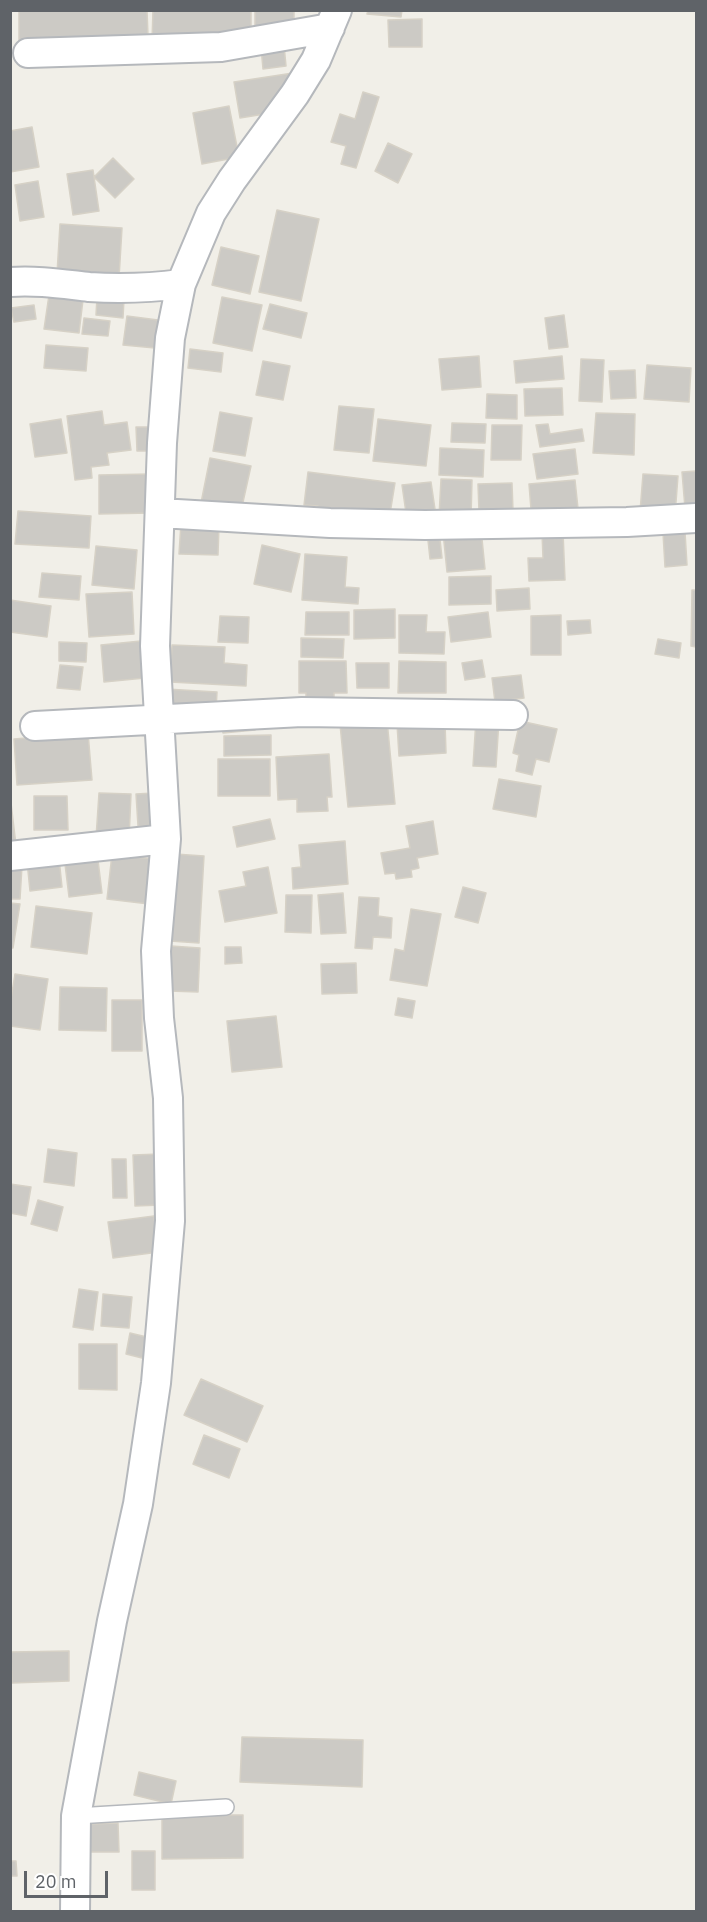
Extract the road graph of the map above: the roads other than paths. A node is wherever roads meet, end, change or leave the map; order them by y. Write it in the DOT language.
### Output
graph roads {
  1 [pos="334,19"];
  2 [pos="28,53"];
  3 [pos="10,282"];
  4 [pos="181,284"];
  5 [pos="160,513"];
  6 [pos="696,518"];
  7 [pos="513,715"];
  8 [pos="158,721"];
  9 [pos="35,726"];
  10 [pos="166,839"];
  11 [pos="10,856"];
  12 [pos="226,1807"];
  13 [pos="76,1815"];
  14 [pos="75,1911"];
  1 -- 2 [label="street"];
  1 -- 4 [label="street"];
  3 -- 4 [label="street"];
  4 -- 5 [label="street"];
  5 -- 6 [label="street"];
  5 -- 8 [label="street"];
  7 -- 8 [label="street"];
  8 -- 9 [label="street"];
  8 -- 10 [label="street"];
  10 -- 11 [label="street"];
  10 -- 13 [label="street"];
  12 -- 13 [label="lane"];
  13 -- 14 [label="street"];
}
